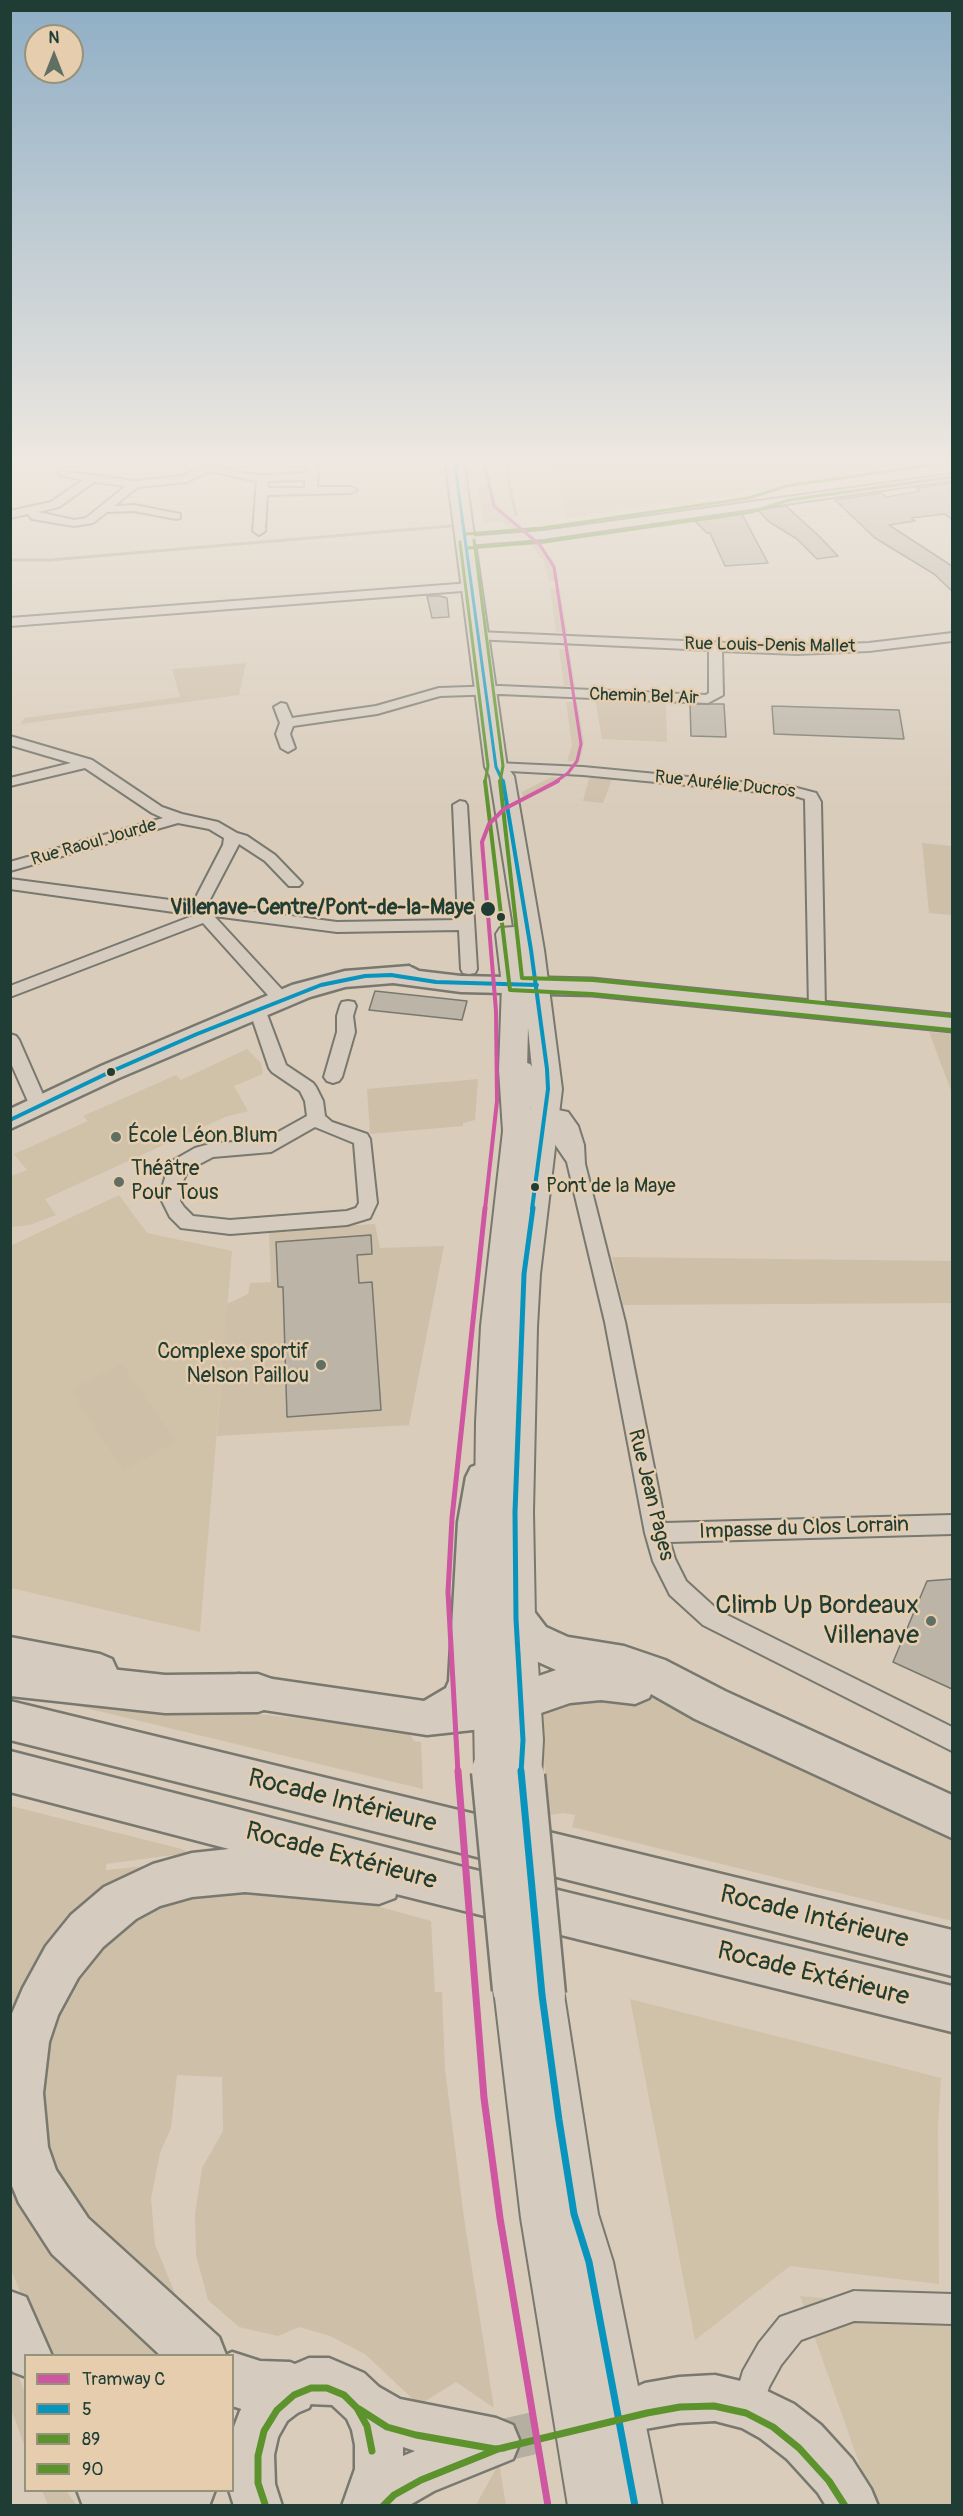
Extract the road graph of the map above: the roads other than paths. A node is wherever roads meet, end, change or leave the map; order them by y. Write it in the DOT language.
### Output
graph roads {
  1 [pos="470,575"];
  2 [pos="471,587"];
  3 [pos="10,622"];
  4 [pos="478,636"];
  5 [pos="952,637"];
  6 [pos="715,647"];
  7 [pos="485,691"];
  8 [pos="281,707"];
  9 [pos="287,723"];
  10 [pos="10,740"];
  11 [pos="288,748"];
  12 [pos="87,763"];
  13 [pos="496,767"];
  14 [pos="10,782"];
  15 [pos="460,805"];
  16 [pos="178,818"];
  17 [pos="232,837"];
  18 [pos="10,867"];
  19 [pos="294,883"];
  20 [pos="10,884"];
  21 [pos="201,913"];
  22 [pos="466,925"];
  23 [pos="469,969"];
  24 [pos="522,981"];
  25 [pos="10,992"];
  26 [pos="281,999"];
  27 [pos="348,1006"];
  28 [pos="257,1008"];
  29 [pos="817,1009"];
  30 [pos="952,1023"];
  31 [pos="10,1040"];
  32 [pos="333,1077"];
  33 [pos="39,1106"];
  34 [pos="316,1119"];
  35 [pos="10,1120"];
  36 [pos="531,1120"];
  37 [pos="493,1422"];
  38 [pos="952,1524"];
  39 [pos="656,1533"];
  40 [pos="516,1619"];
  41 [pos="10,1653"];
  42 [pos="10,1677"];
  43 [pos="258,1693"];
  44 [pos="710,1705"];
  45 [pos="507,1706"];
  46 [pos="427,1718"];
  47 [pos="10,1720"];
  48 [pos="952,1739"];
  49 [pos="10,1771"];
  50 [pos="952,1817"];
  51 [pos="459,1888"];
  52 [pos="952,1953"];
  53 [pos="529,1992"];
  54 [pos="952,2009"];
  55 [pos="952,2309"];
  56 [pos="10,2313"];
  57 [pos="29,2354"];
  58 [pos="199,2354"];
  59 [pos="234,2380"];
  60 [pos="290,2389"];
  61 [pos="363,2403"];
  62 [pos="645,2406"];
  63 [pos="750,2406"];
  64 [pos="245,2445"];
  65 [pos="105,2492"];
  66 [pos="187,2492"];
  67 [pos="130,2505"];
  68 [pos="258,2505"];
  69 [pos="366,2505"];
  70 [pos="372,2505"];
  71 [pos="595,2505"];
  72 [pos="635,2505"];
  73 [pos="854,2505"];
  1 -- 2 [label="main road"];
  2 -- 3 [label="street"];
  2 -- 4 [label="main road"];
  4 -- 6 [label="street, Rue Louis-Denis Mallet"];
  4 -- 7 [label="main road"];
  5 -- 6 [label="street, Rue Louis-Denis Mallet"];
  6 -- 7 [label="street, Chemin Bel Air"];
  7 -- 9 [label="street"];
  7 -- 13 [label="main road"];
  8 -- 9 [label="street"];
  9 -- 11 [label="street"];
  10 -- 12 [label="street"];
  12 -- 14 [label="street"];
  12 -- 16 [label="street"];
  13 -- 24 [label="main road"];
  13 -- 29 [label="street, Rue Aurélie Ducros"];
  15 -- 22 [label="street"];
  16 -- 17 [label="street"];
  16 -- 18 [label="street, Rue Raoul Jourde"];
  17 -- 19 [label="street"];
  17 -- 21 [label="street"];
  20 -- 21 [label="street"];
  21 -- 22 [label="street"];
  21 -- 25 [label="street"];
  21 -- 26 [label="street"];
  22 -- 23 [label="street"];
  24 -- 26 [label="street"];
  24 -- 29 [label="street"];
  24 -- 36 [label="main road"];
  24 -- 36 [label="main road"];
  26 -- 28 [label="street"];
  27 -- 32 [label="street"];
  28 -- 33 [label="street"];
  28 -- 34 [label="street"];
  29 -- 30 [label="street"];
  31 -- 33 [label="street"];
  33 -- 35 [label="street"];
  34 -- 34 [label="street"];
  36 -- 37 [label="main road"];
  36 -- 39 [label="street, Rue Jean Pages"];
  36 -- 40 [label="main road"];
  37 -- 45 [label="main road"];
  37 -- 46 [label="street"];
  38 -- 39 [label="street, Impasse du Clos Lorrain"];
  39 -- 48 [label="street, Rue Jean Pages"];
  40 -- 44 [label="highway"];
  40 -- 45 [label="main road"];
  41 -- 43 [label="street"];
  42 -- 43 [label="highway"];
  43 -- 46 [label="street"];
  44 -- 45 [label="highway"];
  44 -- 50 [label="highway"];
  45 -- 46 [label="street"];
  45 -- 53 [label="main road, bridge"];
  47 -- 52 [label="highway, Rocade Intérieure"];
  49 -- 51 [label="highway, Rocade Extérieure"];
  51 -- 54 [label="highway, Rocade Extérieure"];
  51 -- 58 [label="highway"];
  53 -- 71 [label="main road"];
  53 -- 72 [label="main road"];
  55 -- 63 [label="street"];
  56 -- 57 [label="street"];
  59 -- 60 [label="highway"];
  60 -- 61 [label="street"];
  60 -- 64 [label="street"];
  61 -- 69 [label="street"];
  61 -- 70 [label="street"];
  62 -- 63 [label="street"];
  63 -- 73 [label="street"];
  64 -- 68 [label="street"];
  65 -- 67 [label="street"];
  66 -- 67 [label="street"];
}
